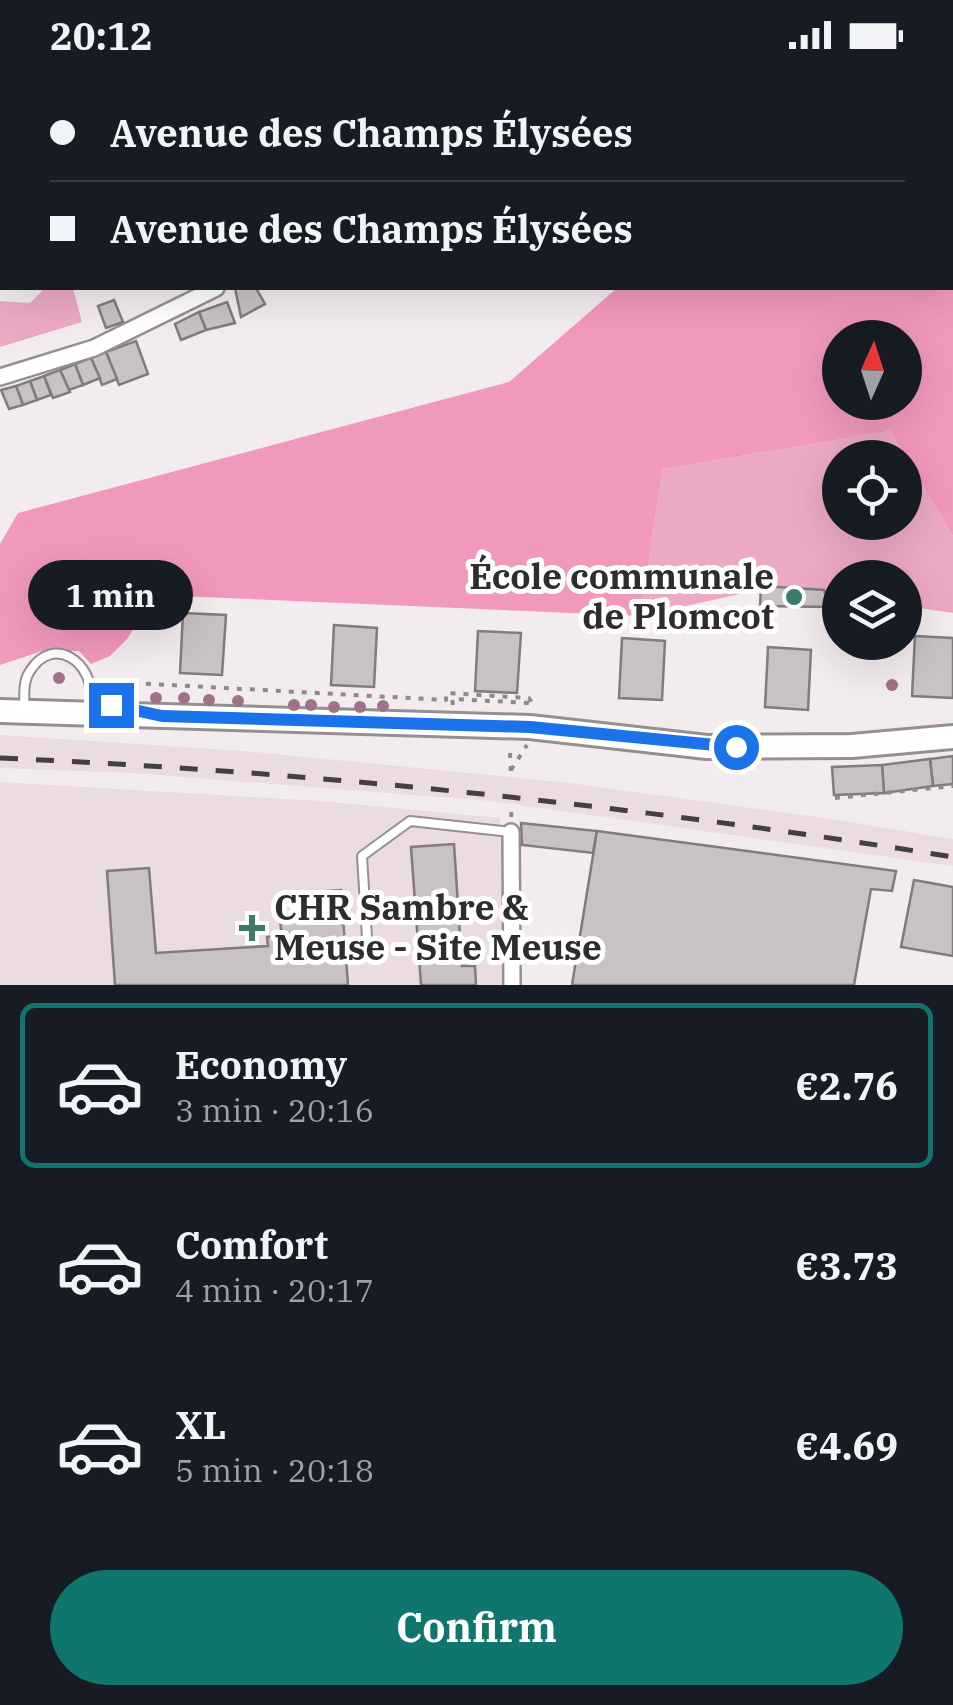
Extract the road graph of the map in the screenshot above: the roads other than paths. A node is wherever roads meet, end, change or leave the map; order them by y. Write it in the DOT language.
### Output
graph roads {
  1 [pos="212,290"];
  2 [pos="0,377"];
  3 [pos="90,700"];
  4 [pos="0,703"];
  5 [pos="16,708"];
  6 [pos="162,716"];
  7 [pos="953,737"];
  8 [pos="511,832"];
  9 [pos="367,938"];
  10 [pos="512,985"];
  1 -- 2 [label="street"];
  3 -- 5 [label="street"];
  3 -- 5 [label="lane"];
  3 -- 6 [label="street"];
  4 -- 5 [label="street"];
  5 -- 6 [label="street"];
  6 -- 7 [label="street"];
  8 -- 9 [label="lane"];
  8 -- 10 [label="street"];
}
